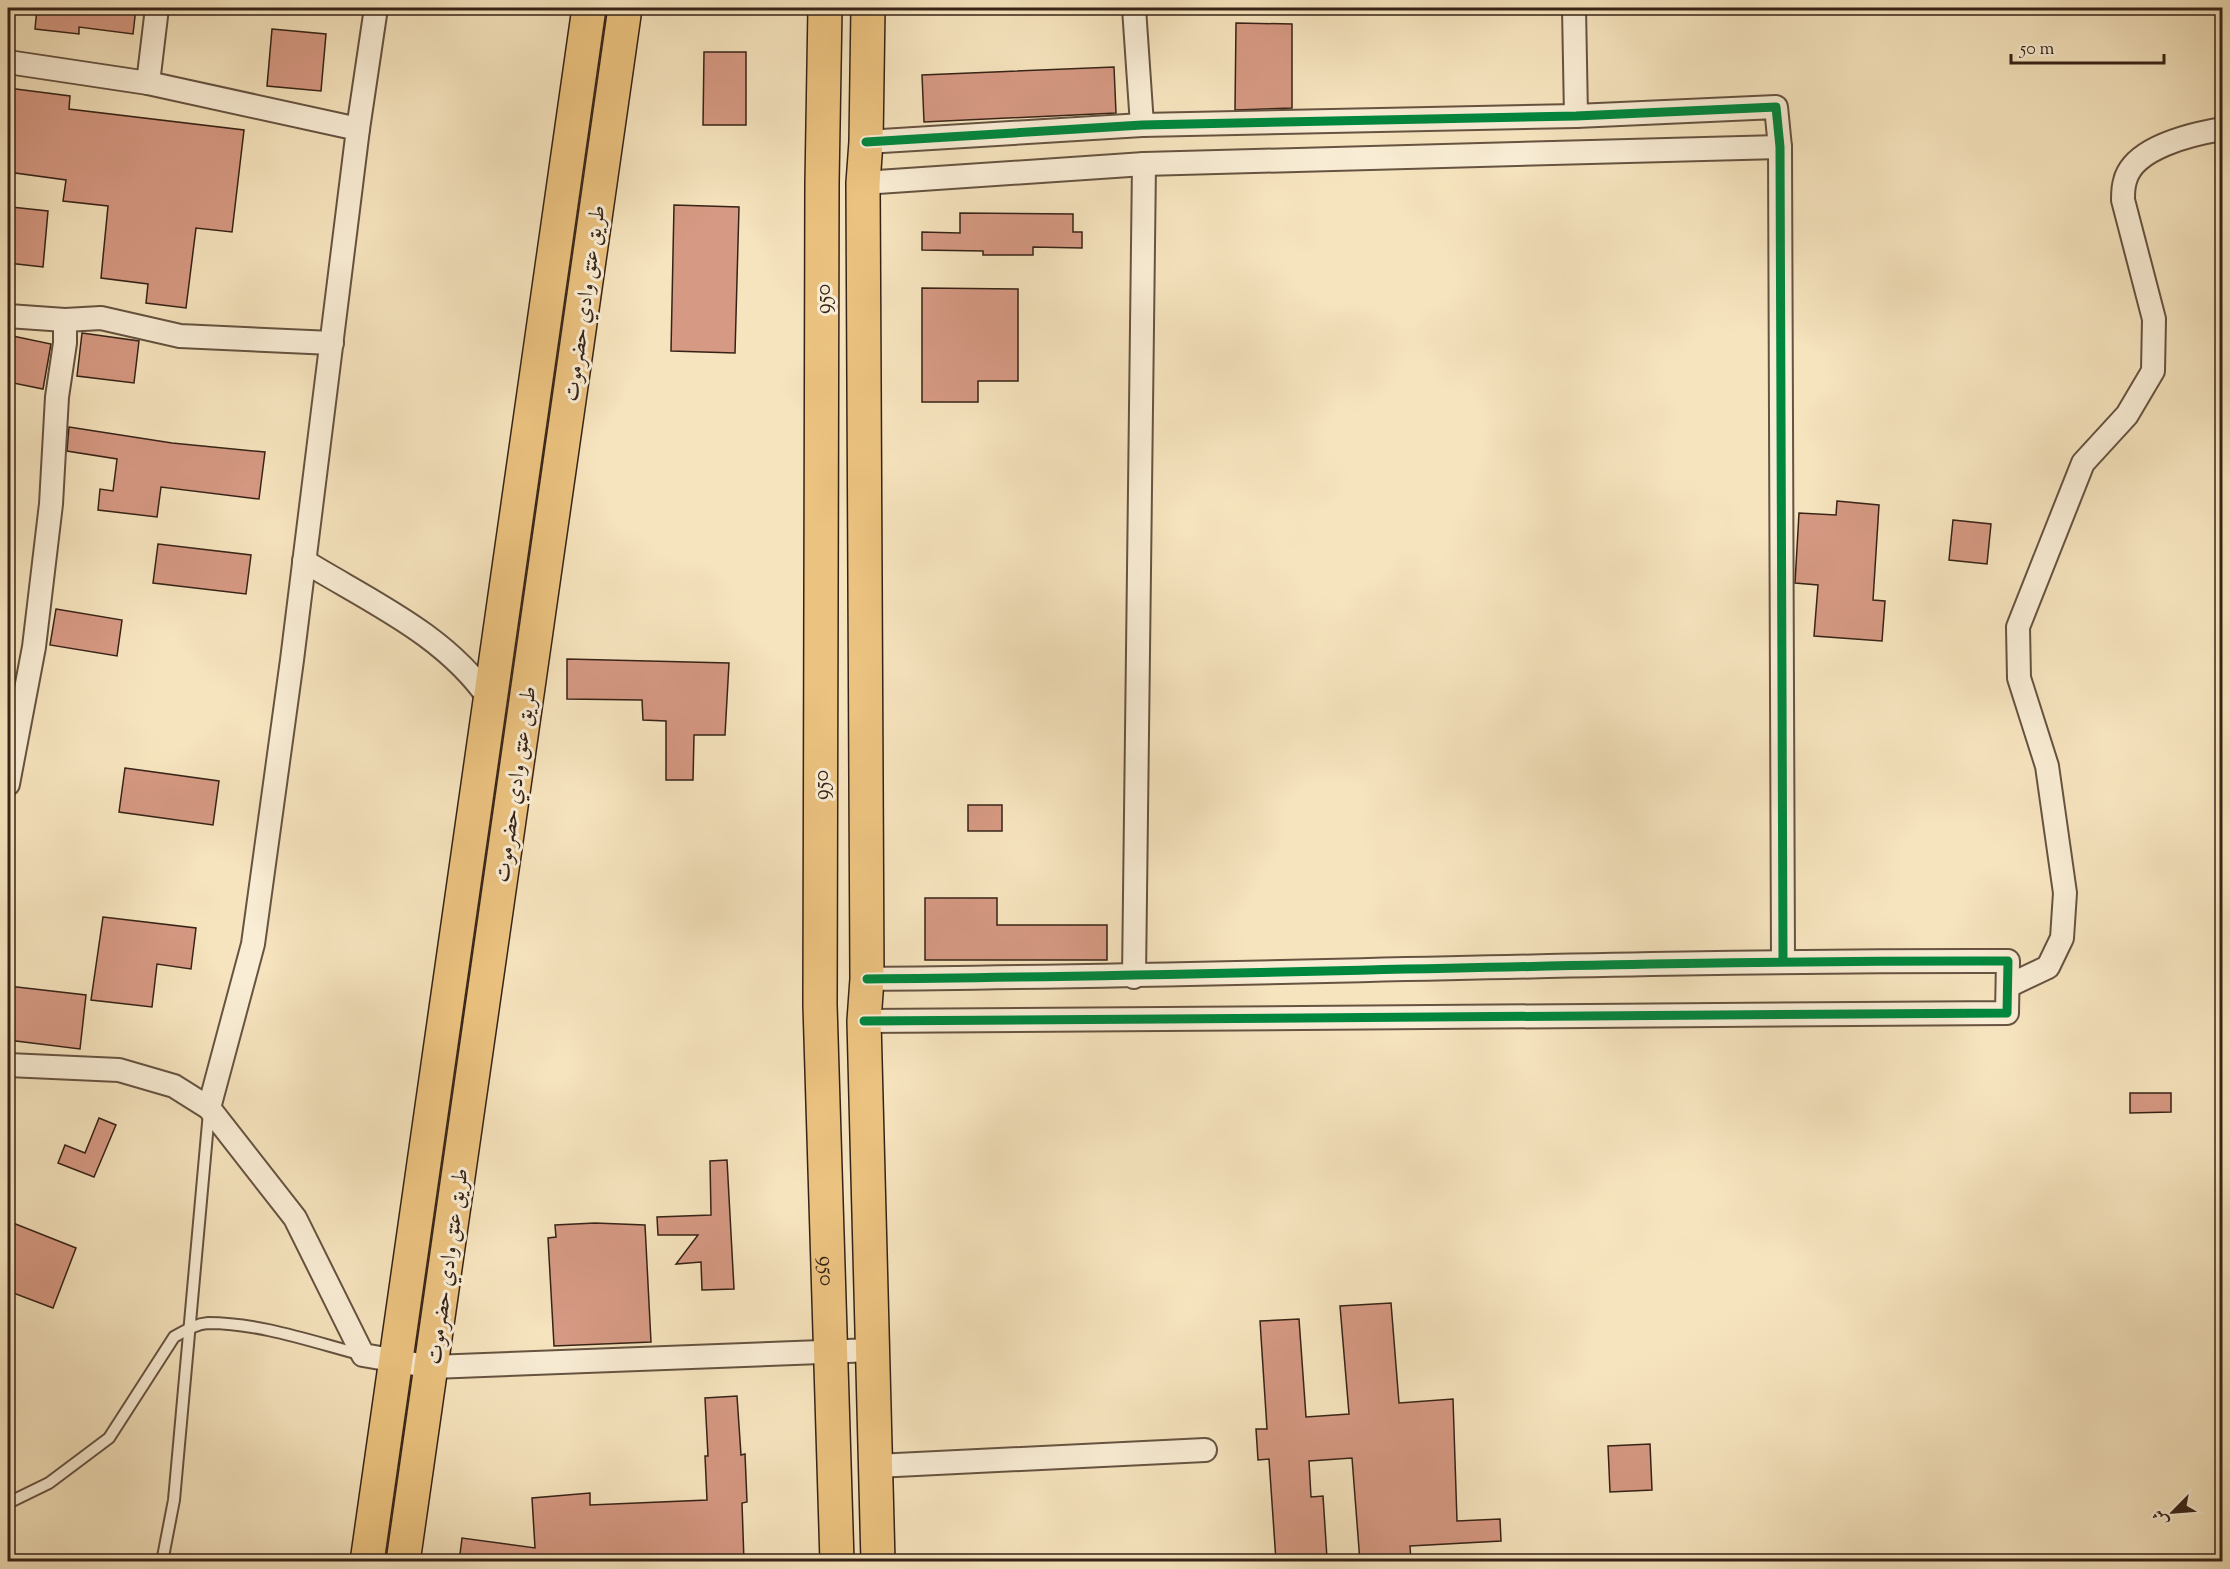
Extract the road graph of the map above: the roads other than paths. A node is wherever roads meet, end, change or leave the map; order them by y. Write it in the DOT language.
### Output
graph roads {
  1 [pos="157,8"];
  2 [pos="376,8"];
  3 [pos="589,8"];
  4 [pos="626,8"];
  5 [pos="825,8"];
  6 [pos="868,8"];
  7 [pos="1134,8"];
  8 [pos="1574,8"];
  9 [pos="8,62"];
  10 [pos="148,83"];
  11 [pos="1576,116"];
  12 [pos="1142,125"];
  13 [pos="358,129"];
  14 [pos="2223,129"];
  15 [pos="866,142"];
  16 [pos="1780,147"];
  17 [pos="1143,164"];
  18 [pos="863,183"];
  19 [pos="8,316"];
  20 [pos="65,320"];
  21 [pos="332,343"];
  22 [pos="304,561"];
  23 [pos="490,700"];
  24 [pos="8,784"];
  25 [pos="1783,961"];
  26 [pos="1134,977"];
  27 [pos="867,979"];
  28 [pos="2008,986"];
  29 [pos="864,1021"];
  30 [pos="8,1065"];
  31 [pos="209,1108"];
  32 [pos="190,1327"];
  33 [pos="830,1350"];
  34 [pos="873,1350"];
  35 [pos="363,1355"];
  36 [pos="395,1361"];
  37 [pos="432,1367"];
  38 [pos="1205,1450"];
  39 [pos="876,1466"];
  40 [pos="8,1503"];
  41 [pos="162,1562"];
  42 [pos="367,1562"];
  43 [pos="403,1562"];
  44 [pos="837,1562"];
  45 [pos="878,1562"];
  1 -- 10 [label="street"];
  2 -- 13 [label="street"];
  3 -- 23 [label="main road, طريق عتق وادي حضرموت"];
  4 -- 37 [label="main road, طريق عتق وادي حضرموت"];
  5 -- 33 [label="main road, 950 / 950"];
  6 -- 15 [label="main road, 950"];
  7 -- 12 [label="street"];
  8 -- 11 [label="street"];
  9 -- 10 [label="street"];
  10 -- 13 [label="street"];
  11 -- 12 [label="street"];
  11 -- 16 [label="street"];
  12 -- 15 [label="street"];
  13 -- 21 [label="street"];
  14 -- 28 [label="street"];
  15 -- 18 [label="main road, 950"];
  16 -- 17 [label="street"];
  16 -- 25 [label="street"];
  17 -- 18 [label="street"];
  17 -- 26 [label="street"];
  18 -- 27 [label="main road, 950"];
  19 -- 20 [label="street"];
  20 -- 21 [label="street"];
  20 -- 24 [label="street"];
  21 -- 22 [label="street"];
  22 -- 23 [label="street"];
  22 -- 31 [label="street"];
  23 -- 36 [label="main road, طريق عتق وادي حضرموت"];
  25 -- 26 [label="street"];
  25 -- 28 [label="street"];
  26 -- 27 [label="street"];
  27 -- 29 [label="main road, 950"];
  28 -- 29 [label="street"];
  29 -- 34 [label="main road, 950"];
  30 -- 31 [label="street"];
  31 -- 32 [label="lane"];
  31 -- 35 [label="street"];
  32 -- 35 [label="lane"];
  32 -- 40 [label="lane"];
  32 -- 41 [label="lane"];
  33 -- 34 [label="street"];
  33 -- 37 [label="street"];
  33 -- 44 [label="main road, 950 / 950"];
  34 -- 39 [label="main road, 950"];
  35 -- 36 [label="street"];
  36 -- 37 [label="street"];
  36 -- 42 [label="main road, طريق عتق وادي حضرموت"];
  37 -- 43 [label="main road, طريق عتق وادي حضرموت"];
  38 -- 39 [label="street"];
  39 -- 45 [label="main road, 950"];
}
